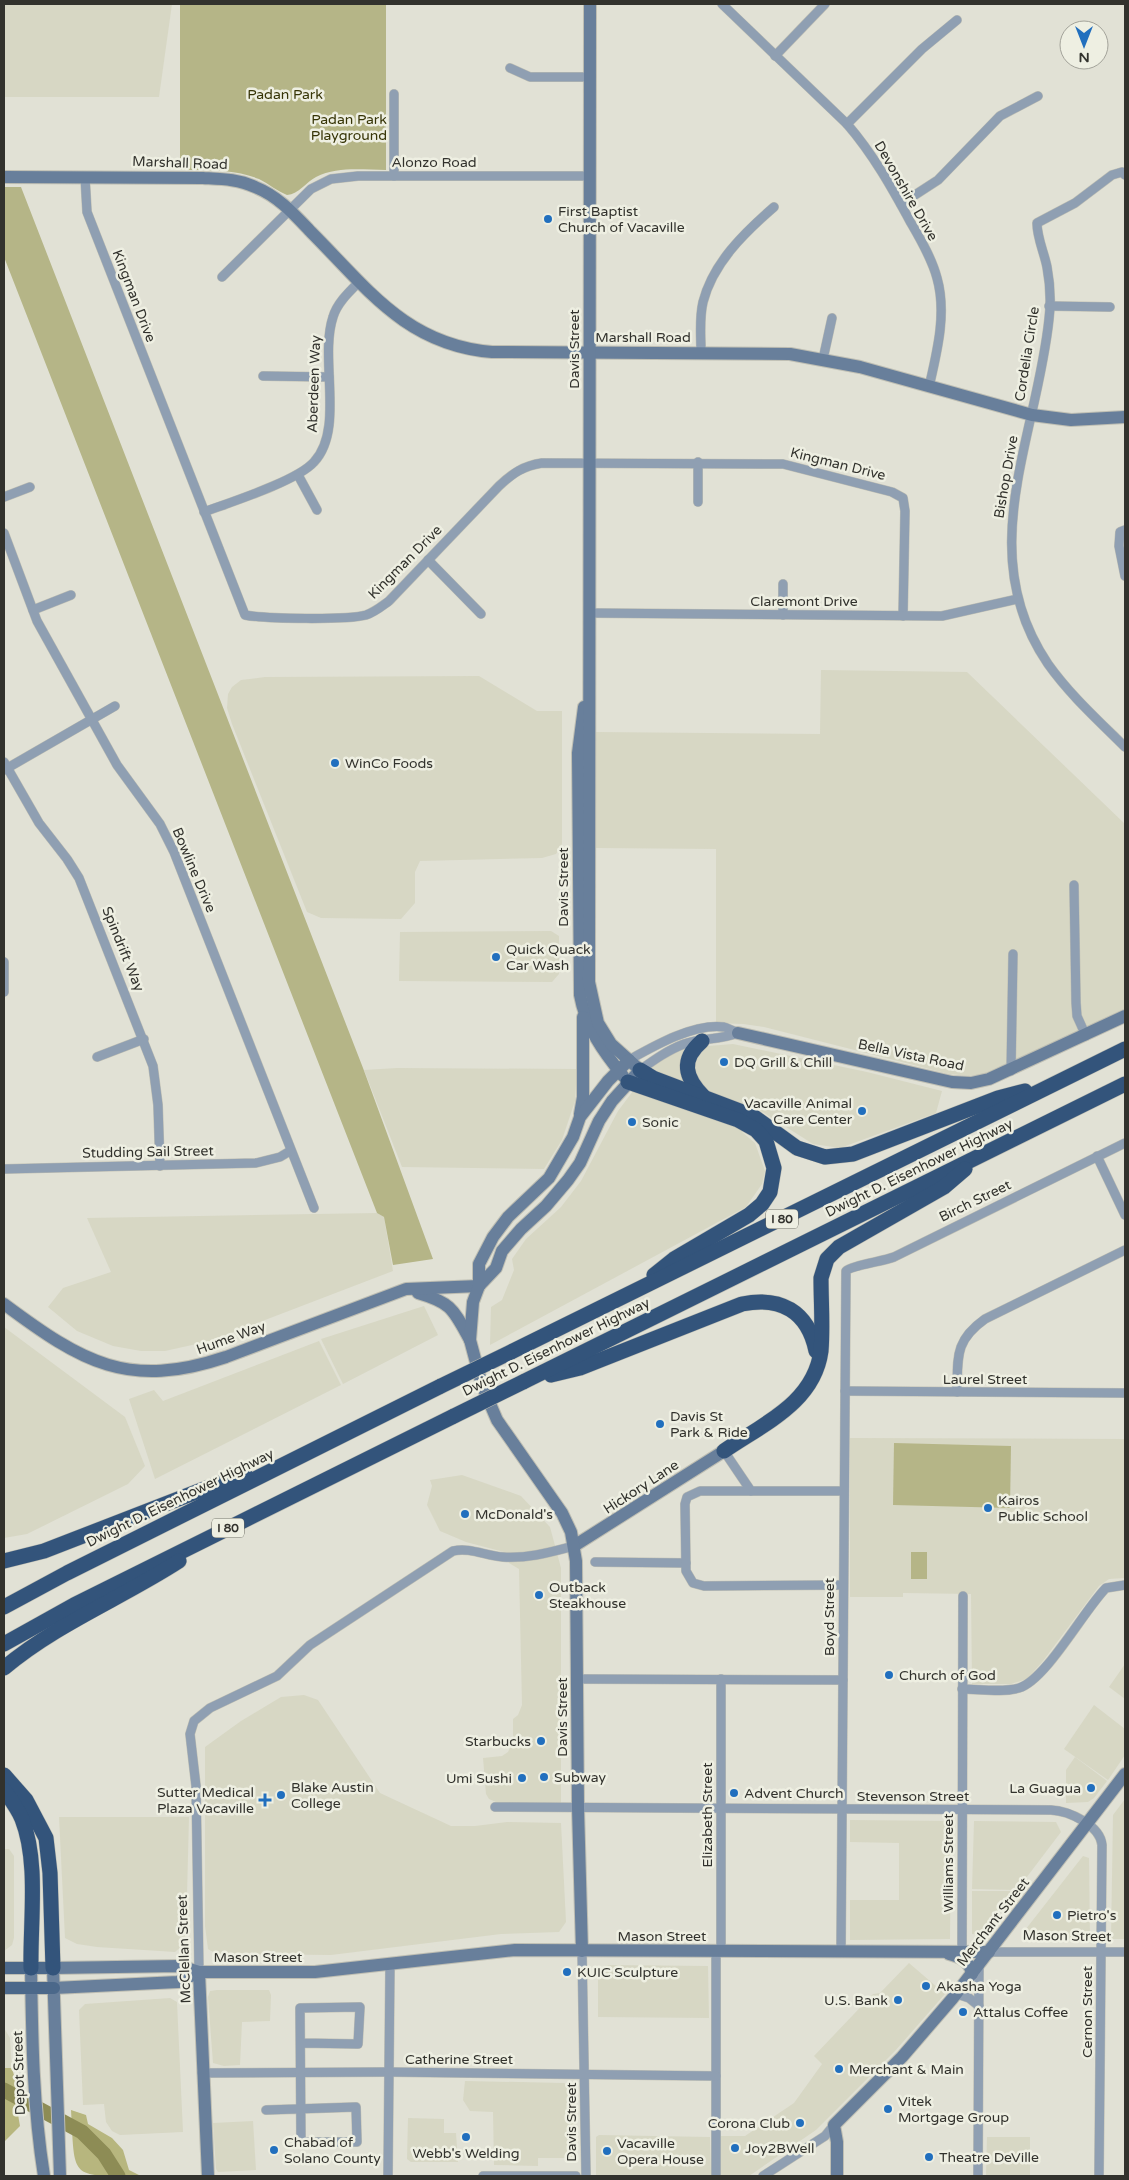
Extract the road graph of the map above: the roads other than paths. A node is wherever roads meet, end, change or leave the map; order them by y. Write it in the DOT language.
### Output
graph roads {
  1 [pos="590,4"];
  2 [pos="722,4"];
  3 [pos="825,4"];
  4 [pos="957,20"];
  5 [pos="775,56"];
  6 [pos="510,68"];
  7 [pos="590,77"];
  8 [pos="394,94"];
  9 [pos="1038,96"];
  10 [pos="847,124"];
  11 [pos="1125,175"];
  12 [pos="394,176"];
  13 [pos="589,176"];
  14 [pos="4,177"];
  15 [pos="84,177"];
  16 [pos="901,204"];
  17 [pos="774,207"];
  18 [pos="289,210"];
  19 [pos="222,277"];
  20 [pos="360,281"];
  21 [pos="1050,306"];
  22 [pos="1110,307"];
  23 [pos="832,318"];
  24 [pos="588,352"];
  25 [pos="701,352"];
  26 [pos="823,359"];
  27 [pos="263,376"];
  28 [pos="329,377"];
  29 [pos="929,387"];
  30 [pos="1032,415"];
  31 [pos="1125,417"];
  32 [pos="698,462"];
  33 [pos="588,463"];
  34 [pos="298,475"];
  35 [pos="30,487"];
  36 [pos="4,497"];
  37 [pos="698,502"];
  38 [pos="318,510"];
  39 [pos="204,512"];
  40 [pos="1125,530"];
  41 [pos="4,532"];
  42 [pos="428,560"];
  43 [pos="1125,576"];
  44 [pos="783,584"];
  45 [pos="71,595"];
  46 [pos="1018,599"];
  47 [pos="33,610"];
  48 [pos="481,614"];
  49 [pos="589,614"];
  50 [pos="783,615"];
  51 [pos="903,616"];
  52 [pos="588,694"];
  53 [pos="115,706"];
  54 [pos="92,719"];
  55 [pos="1125,747"];
  56 [pos="5,767"];
  57 [pos="1074,884"];
  58 [pos="1013,954"];
  59 [pos="4,962"];
  60 [pos="4,992"];
  61 [pos="583,1014"];
  62 [pos="1125,1016"];
  63 [pos="738,1033"];
  64 [pos="1086,1036"];
  65 [pos="144,1039"];
  66 [pos="702,1040"];
  67 [pos="1125,1049"];
  68 [pos="97,1057"];
  69 [pos="635,1065"];
  70 [pos="618,1070"];
  71 [pos="1011,1071"];
  72 [pos="628,1082"];
  73 [pos="1053,1084"];
  74 [pos="1125,1084"];
  75 [pos="703,1096"];
  76 [pos="580,1117"];
  77 [pos="1125,1143"];
  78 [pos="290,1151"];
  79 [pos="980,1156"];
  80 [pos="1097,1156"];
  81 [pos="160,1166"];
  82 [pos="4,1168"];
  83 [pos="314,1208"];
  84 [pos="1125,1215"];
  85 [pos="1125,1250"];
  86 [pos="844,1283"];
  87 [pos="479,1286"];
  88 [pos="406,1289"];
  89 [pos="635,1291"];
  90 [pos="4,1304"];
  91 [pos="470,1340"];
  92 [pos="818,1363"];
  93 [pos="523,1382"];
  94 [pos="845,1392"];
  95 [pos="957,1392"];
  96 [pos="1125,1393"];
  97 [pos="724,1450"];
  98 [pos="277,1468"];
  99 [pos="751,1490"];
  100 [pos="843,1491"];
  101 [pos="233,1526"];
  102 [pos="574,1546"];
  103 [pos="4,1561"];
  104 [pos="595,1562"];
  105 [pos="686,1563"];
  106 [pos="843,1585"];
  107 [pos="1125,1585"];
  108 [pos="963,1596"];
  109 [pos="4,1607"];
  110 [pos="4,1644"];
  111 [pos="4,1668"];
  112 [pos="577,1679"];
  113 [pos="721,1679"];
  114 [pos="843,1680"];
  115 [pos="962,1689"];
  116 [pos="1125,1774"];
  117 [pos="4,1775"];
  118 [pos="4,1790"];
  119 [pos="495,1808"];
  120 [pos="578,1808"];
  121 [pos="721,1810"];
  122 [pos="842,1810"];
  123 [pos="962,1810"];
  124 [pos="1086,1825"];
  125 [pos="582,1951"];
  126 [pos="841,1951"];
  127 [pos="962,1951"];
  128 [pos="1101,1951"];
  129 [pos="718,1952"];
  130 [pos="942,1952"];
  131 [pos="989,1952"];
  132 [pos="1125,1952"];
  133 [pos="390,1965"];
  134 [pos="4,1968"];
  135 [pos="31,1968"];
  136 [pos="53,1968"];
  137 [pos="976,1969"];
  138 [pos="199,1972"];
  139 [pos="4,1988"];
  140 [pos="31,1988"];
  141 [pos="54,1988"];
  142 [pos="957,1994"];
  143 [pos="979,2006"];
  144 [pos="301,2043"];
  145 [pos="388,2072"];
  146 [pos="202,2073"];
  147 [pos="300,2073"];
  148 [pos="586,2074"];
  149 [pos="716,2076"];
  150 [pos="300,2109"];
  151 [pos="266,2110"];
  152 [pos="834,2125"];
  153 [pos="44,2176"];
  154 [pos="60,2176"];
  155 [pos="208,2176"];
  156 [pos="388,2176"];
  157 [pos="483,2176"];
  158 [pos="576,2176"];
  159 [pos="586,2176"];
  160 [pos="716,2176"];
  161 [pos="763,2176"];
  162 [pos="837,2176"];
  163 [pos="978,2176"];
  164 [pos="1099,2176"];
  1 -- 7 [label="street, Davis Street"];
  2 -- 5 [label="street, Devonshire Drive"];
  3 -- 5 [label="street"];
  4 -- 10 [label="street"];
  5 -- 10 [label="street, Devonshire Drive"];
  6 -- 7 [label="street"];
  7 -- 13 [label="street, Davis Street"];
  8 -- 12 [label="street"];
  9 -- 16 [label="street"];
  10 -- 16 [label="street, Devonshire Drive"];
  11 -- 21 [label="street, Cordelia Circle"];
  12 -- 13 [label="street, Alonzo Road"];
  12 -- 18 [label="street, Alonzo Road"];
  13 -- 24 [label="street, Davis Street"];
  14 -- 15 [label="street, Marshall Road"];
  15 -- 18 [label="street, Marshall Road"];
  15 -- 39 [label="street, Kingman Drive"];
  16 -- 29 [label="street, Devonshire Drive"];
  17 -- 25 [label="street"];
  18 -- 19 [label="street, Alonzo Road"];
  18 -- 20 [label="street, Marshall Road"];
  20 -- 24 [label="street, Marshall Road"];
  20 -- 28 [label="street, Aberdeen Way"];
  21 -- 22 [label="street"];
  21 -- 30 [label="street, Cordelia Circle"];
  23 -- 26 [label="street"];
  24 -- 25 [label="street, Marshall Road"];
  24 -- 33 [label="street, Davis Street"];
  25 -- 26 [label="street, Marshall Road"];
  26 -- 29 [label="street, Marshall Road"];
  27 -- 28 [label="street"];
  28 -- 34 [label="street, Aberdeen Way"];
  29 -- 30 [label="street, Marshall Road"];
  30 -- 31 [label="street, Marshall Road"];
  30 -- 46 [label="street, Bishop Drive"];
  32 -- 33 [label="street, Kingman Drive"];
  32 -- 37 [label="street"];
  32 -- 51 [label="street, Kingman Drive"];
  33 -- 42 [label="street, Kingman Drive"];
  33 -- 49 [label="street, Davis Street"];
  34 -- 38 [label="street"];
  34 -- 39 [label="street, Aberdeen Way"];
  35 -- 36 [label="street"];
  39 -- 42 [label="street, Kingman Drive"];
  40 -- 43 [label="street"];
  41 -- 47 [label="street, Bowline Drive"];
  42 -- 48 [label="street"];
  44 -- 50 [label="street"];
  45 -- 47 [label="street"];
  46 -- 51 [label="street, Claremont Drive"];
  46 -- 55 [label="street, Bishop Drive"];
  47 -- 54 [label="street, Bowline Drive"];
  49 -- 50 [label="street, Claremont Drive"];
  49 -- 52 [label="street, Davis Street"];
  50 -- 51 [label="street, Claremont Drive"];
  52 -- 61 [label="street, Davis Street"];
  52 -- 69 [label="street, Davis Street"];
  53 -- 54 [label="street"];
  54 -- 56 [label="street"];
  54 -- 78 [label="street, Bowline Drive"];
  56 -- 65 [label="street, Spindrift Way"];
  57 -- 64 [label="street"];
  58 -- 71 [label="street"];
  59 -- 60 [label="street"];
  61 -- 70 [label="street, Davis Street"];
  61 -- 76 [label="street"];
  62 -- 64 [label="street, Bella Vista Road"];
  63 -- 66 [label="street, Bella Vista Road"];
  63 -- 69 [label="street, Bella Vista Road"];
  63 -- 71 [label="street, Bella Vista Road"];
  64 -- 71 [label="street, Bella Vista Road"];
  65 -- 68 [label="street"];
  65 -- 81 [label="street, Spindrift Way"];
  66 -- 69 [label="street, Bella Vista Road"];
  66 -- 75 [label="highway"];
  67 -- 73 [label="highway, Dwight D. Eisenhower Highway / I 80"];
  69 -- 70 [label="street, Davis Street"];
  69 -- 72 [label="street, Davis Street"];
  69 -- 75 [label="highway"];
  70 -- 72 [label="street, Davis Street"];
  70 -- 76 [label="street, Davis Street"];
  72 -- 87 [label="street, Davis Street"];
  72 -- 89 [label="highway"];
  73 -- 75 [label="highway"];
  73 -- 89 [label="highway, Dwight D. Eisenhower Highway / I 80"];
  74 -- 79 [label="highway, Dwight D. Eisenhower Highway / I 80"];
  76 -- 87 [label="street, Davis Street"];
  77 -- 80 [label="street, Birch Street"];
  78 -- 81 [label="street, Studding Sail Street"];
  78 -- 83 [label="street, Bowline Drive"];
  79 -- 92 [label="highway"];
  79 -- 93 [label="highway, Dwight D. Eisenhower Highway / I 80"];
  80 -- 84 [label="street"];
  80 -- 86 [label="street, Birch Street"];
  81 -- 82 [label="street, Studding Sail Street"];
  85 -- 95 [label="street"];
  86 -- 94 [label="street, Boyd Street"];
  87 -- 88 [label="street, Hume Way"];
  87 -- 91 [label="street, Davis Street"];
  88 -- 90 [label="street, Hume Way"];
  88 -- 91 [label="street"];
  89 -- 98 [label="highway, Dwight D. Eisenhower Highway / I 80, bridge"];
  91 -- 102 [label="street, Davis Street"];
  92 -- 93 [label="highway"];
  92 -- 97 [label="highway"];
  93 -- 101 [label="highway, Dwight D. Eisenhower Highway / I 80, bridge"];
  94 -- 95 [label="street, Laurel Street"];
  94 -- 100 [label="street, Boyd Street"];
  95 -- 96 [label="street, Laurel Street"];
  97 -- 99 [label="street"];
  97 -- 102 [label="street, Hickory Lane"];
  98 -- 103 [label="highway"];
  98 -- 109 [label="highway, Dwight D. Eisenhower Highway / I 80"];
  99 -- 100 [label="street"];
  99 -- 105 [label="street"];
  100 -- 106 [label="street, Boyd Street"];
  101 -- 110 [label="highway, Dwight D. Eisenhower Highway / I 80"];
  101 -- 111 [label="highway"];
  102 -- 112 [label="street, Davis Street"];
  102 -- 138 [label="street, McClellan Street"];
  104 -- 105 [label="street"];
  105 -- 106 [label="street"];
  106 -- 114 [label="street, Boyd Street"];
  107 -- 115 [label="street"];
  108 -- 115 [label="street, Williams Street"];
  112 -- 113 [label="street"];
  112 -- 120 [label="street, Davis Street"];
  113 -- 114 [label="street"];
  113 -- 121 [label="street, Elizabeth Street"];
  114 -- 122 [label="street, Boyd Street"];
  115 -- 123 [label="street, Williams Street"];
  116 -- 124 [label="street, Merchant Street"];
  117 -- 136 [label="highway"];
  118 -- 135 [label="highway"];
  119 -- 120 [label="street, Stevenson Street"];
  120 -- 121 [label="street, Stevenson Street"];
  120 -- 125 [label="street, Davis Street"];
  121 -- 122 [label="street, Stevenson Street"];
  121 -- 129 [label="street, Elizabeth Street"];
  122 -- 123 [label="street, Stevenson Street"];
  122 -- 126 [label="street, Boyd Street"];
  123 -- 124 [label="street, Stevenson Street"];
  123 -- 127 [label="street, Williams Street"];
  124 -- 128 [label="street, Cernon Street"];
  124 -- 131 [label="street, Merchant Street"];
  125 -- 129 [label="street, Mason Street"];
  125 -- 133 [label="street, Mason Street"];
  125 -- 148 [label="street, Davis Street"];
  126 -- 129 [label="street, Mason Street"];
  126 -- 130 [label="street, Mason Street"];
  127 -- 130 [label="street, Mason Street"];
  127 -- 131 [label="street, Mason Street"];
  128 -- 131 [label="street, Mason Street"];
  128 -- 132 [label="street, Mason Street"];
  128 -- 164 [label="street, Cernon Street"];
  129 -- 149 [label="street, Elizabeth Street"];
  130 -- 137 [label="street"];
  131 -- 137 [label="street, Merchant Street"];
  133 -- 138 [label="street, Mason Street"];
  133 -- 145 [label="street"];
  134 -- 135 [label="main road"];
  135 -- 136 [label="main road"];
  135 -- 140 [label="street, Depot Street"];
  136 -- 138 [label="street, Mason Street"];
  136 -- 141 [label="street"];
  137 -- 142 [label="street, Merchant Street"];
  137 -- 143 [label="street"];
  138 -- 141 [label="street, Mason Street"];
  138 -- 146 [label="street, McClellan Street"];
  139 -- 140 [label="main road"];
  140 -- 141 [label="main road"];
  140 -- 153 [label="street, Depot Street"];
  141 -- 154 [label="street"];
  142 -- 143 [label="street"];
  142 -- 152 [label="street, Merchant Street"];
  143 -- 163 [label="street"];
  144 -- 144 [label="street"];
  144 -- 147 [label="street"];
  145 -- 147 [label="street, Catherine Street"];
  145 -- 148 [label="street, Catherine Street"];
  145 -- 156 [label="street"];
  146 -- 147 [label="street, Catherine Street"];
  146 -- 155 [label="street, McClellan Street"];
  147 -- 150 [label="street"];
  148 -- 149 [label="street, Catherine Street"];
  148 -- 159 [label="street, Davis Street"];
  149 -- 160 [label="street, Elizabeth Street"];
  150 -- 150 [label="street"];
  150 -- 151 [label="street"];
  152 -- 161 [label="street, Merchant Street"];
  152 -- 162 [label="street"];
  157 -- 158 [label="street"];
}
